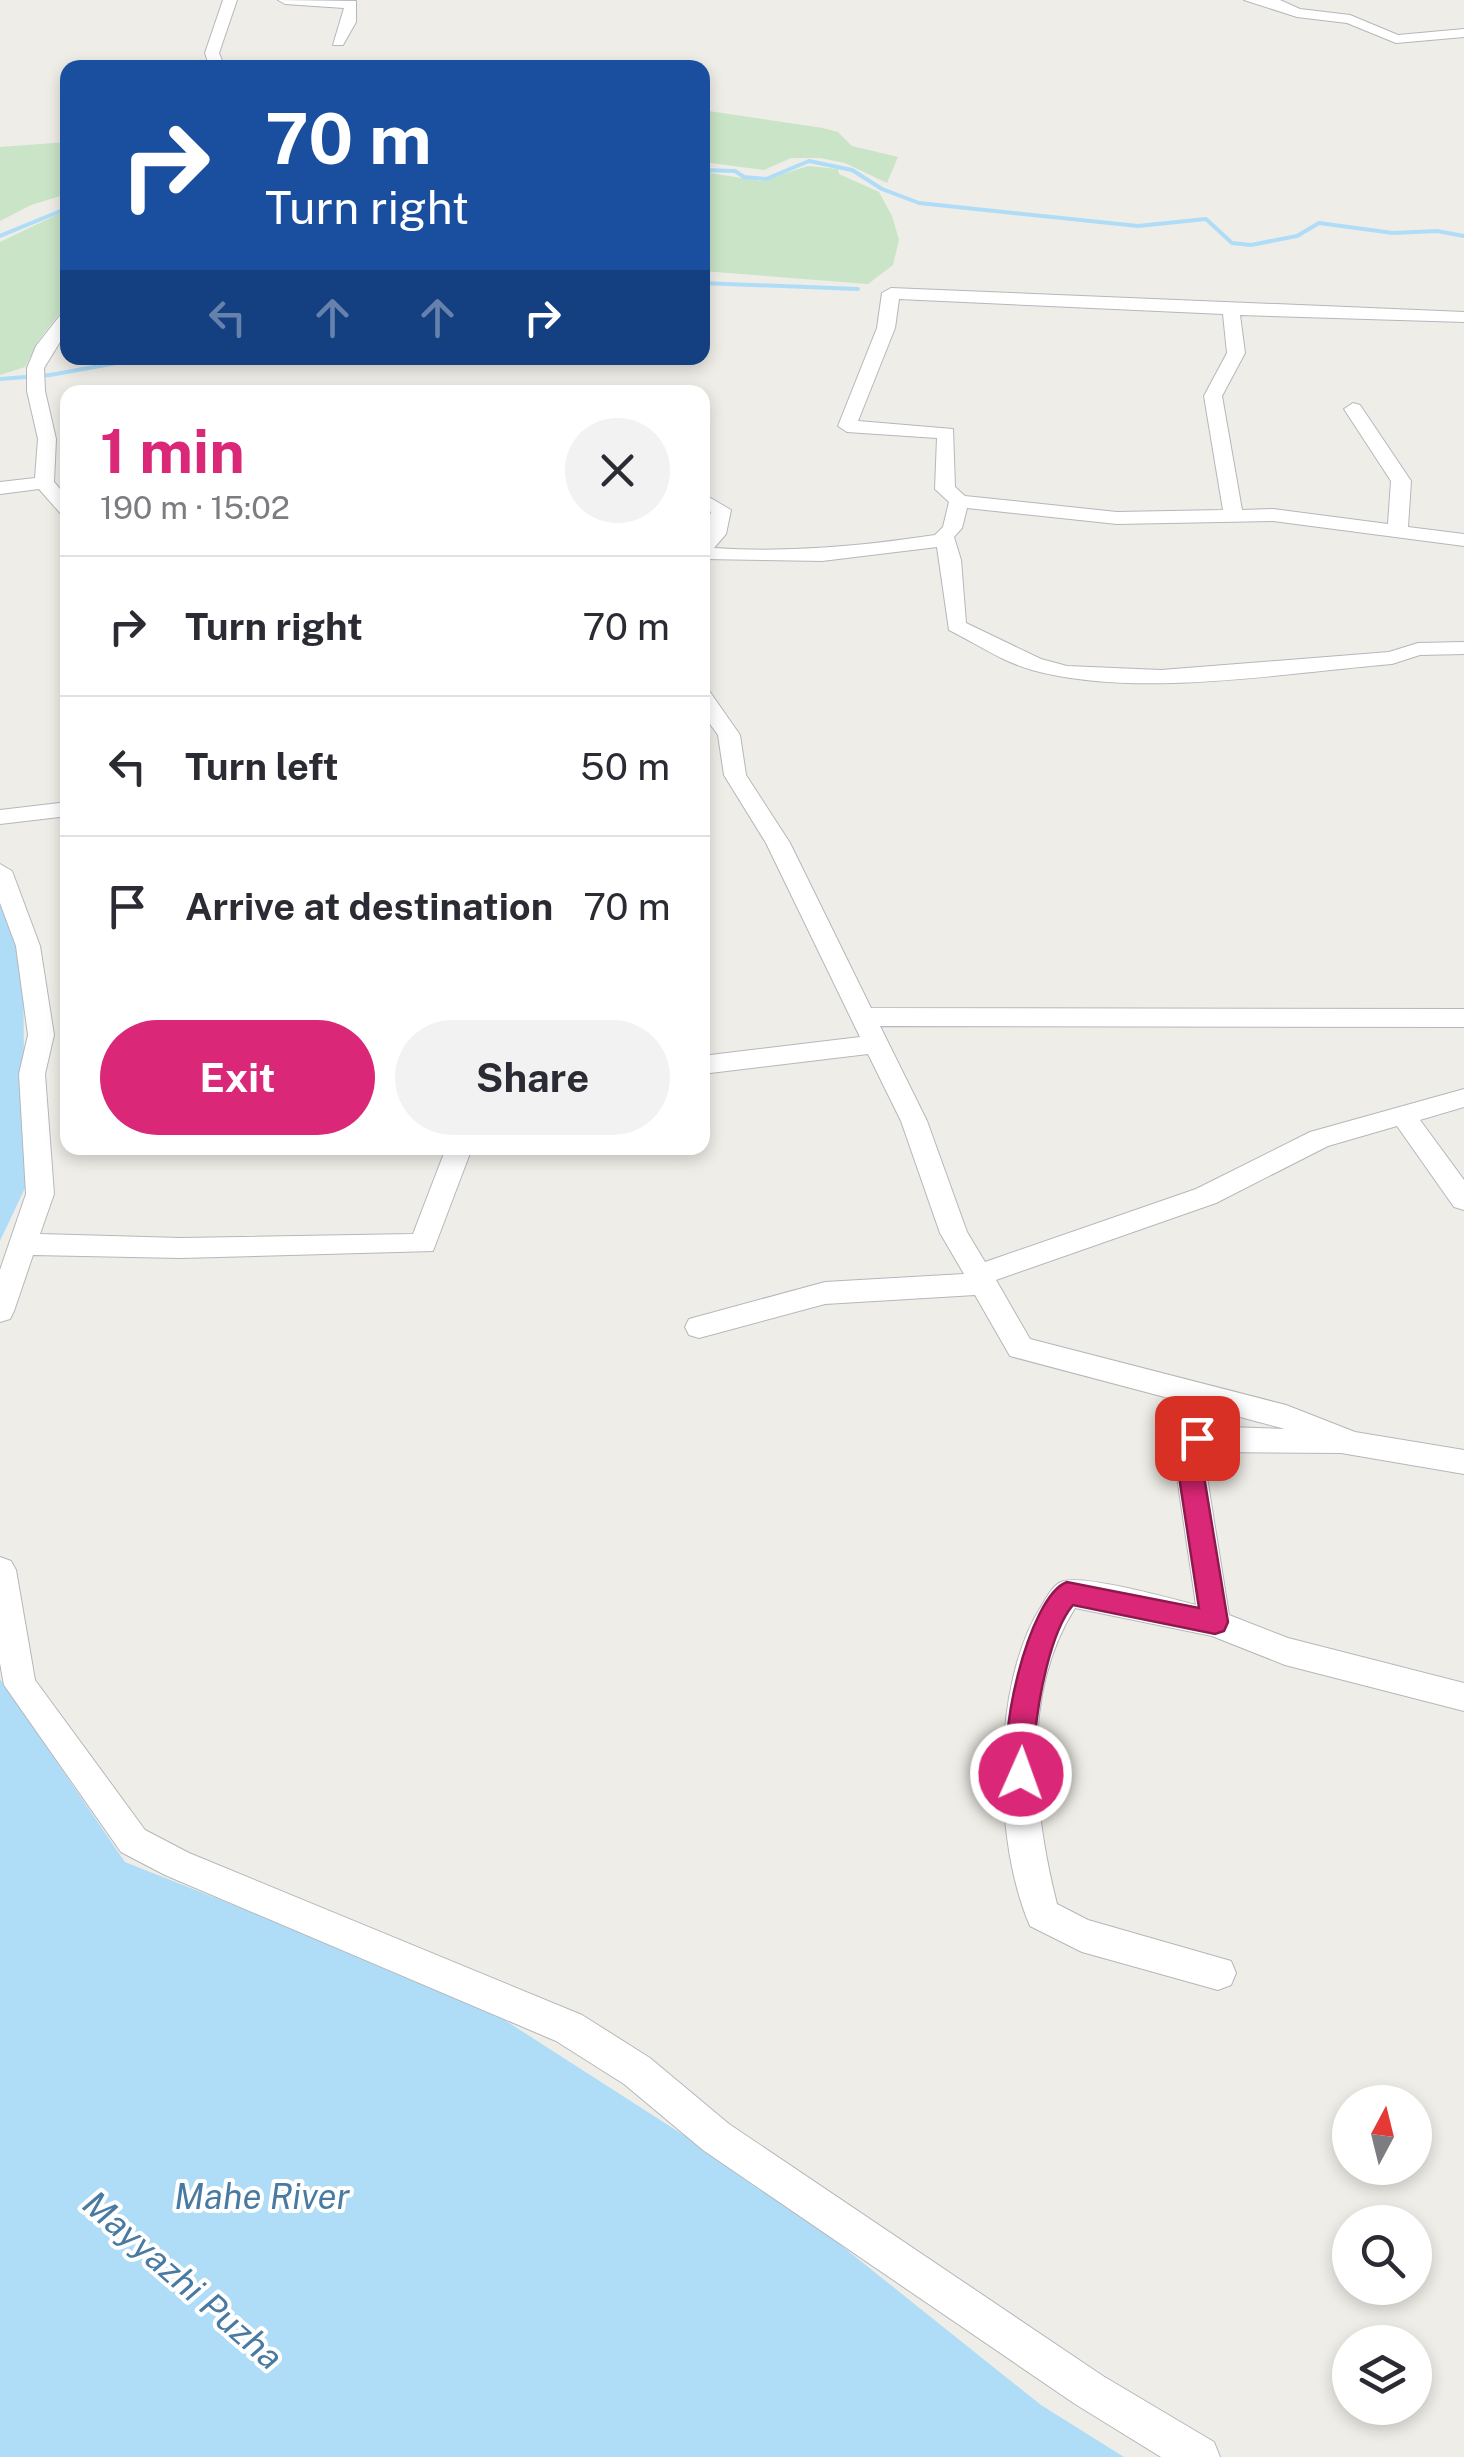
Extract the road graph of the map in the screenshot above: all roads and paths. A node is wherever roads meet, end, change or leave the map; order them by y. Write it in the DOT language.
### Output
graph roads {
  1 [pos="230,0"];
  2 [pos="286,0"];
  3 [pos="1252,0"];
  4 [pos="1293,4"];
  5 [pos="1464,33"];
  6 [pos="338,42"];
  7 [pos="215,60"];
  8 [pos="1231,309"];
  9 [pos="1464,316"];
  10 [pos="60,327"];
  11 [pos="1353,409"];
  12 [pos="44,483"];
  13 [pos="0,488"];
  14 [pos="60,501"];
  15 [pos="958,501"];
  16 [pos="710,504"];
  17 [pos="1233,514"];
  18 [pos="1398,530"];
  19 [pos="944,536"];
  20 [pos="1464,540"];
  21 [pos="710,541"];
  22 [pos="710,552"];
  23 [pos="1464,648"];
  24 [pos="710,709"];
  25 [pos="60,810"];
  26 [pos="0,817"];
  27 [pos="0,871"];
  28 [pos="865,1017"];
  29 [pos="1464,1018"];
  30 [pos="878,1044"];
  31 [pos="710,1063"];
  32 [pos="1464,1098"];
  33 [pos="1403,1115"];
  34 [pos="456,1155"];
  35 [pos="1464,1200"];
  36 [pos="23,1244"];
  37 [pos="981,1280"];
  38 [pos="0,1311"];
  39 [pos="699,1327"];
  40 [pos="1352,1444"];
  41 [pos="1464,1462"];
  42 [pos="0,1570"];
  43 [pos="1215,1622"];
  44 [pos="1464,1698"];
  45 [pos="1218,1973"];
  46 [pos="1198,2457"];
  1 -- 7 [label="street"];
  2 -- 6 [label="street"];
  3 -- 4 [label="street"];
  4 -- 5 [label="street"];
  8 -- 9 [label="street"];
  8 -- 15 [label="street"];
  8 -- 17 [label="street"];
  10 -- 12 [label="street"];
  11 -- 18 [label="street"];
  12 -- 13 [label="street"];
  12 -- 14 [label="street"];
  15 -- 17 [label="street"];
  15 -- 19 [label="street"];
  16 -- 21 [label="street"];
  17 -- 18 [label="street"];
  18 -- 20 [label="street"];
  19 -- 22 [label="street"];
  19 -- 23 [label="street"];
  24 -- 28 [label="street"];
  25 -- 26 [label="street"];
  27 -- 36 [label="street"];
  28 -- 29 [label="street"];
  28 -- 30 [label="street"];
  30 -- 31 [label="street"];
  30 -- 37 [label="street"];
  32 -- 33 [label="street"];
  33 -- 35 [label="street"];
  33 -- 37 [label="street"];
  34 -- 36 [label="street"];
  36 -- 38 [label="street"];
  37 -- 39 [label="street"];
  37 -- 40 [label="street"];
  40 -- 41 [label="street"];
  40 -- 43 [label="street"];
  42 -- 46 [label="street"];
  43 -- 44 [label="street"];
  43 -- 45 [label="street"];
}
